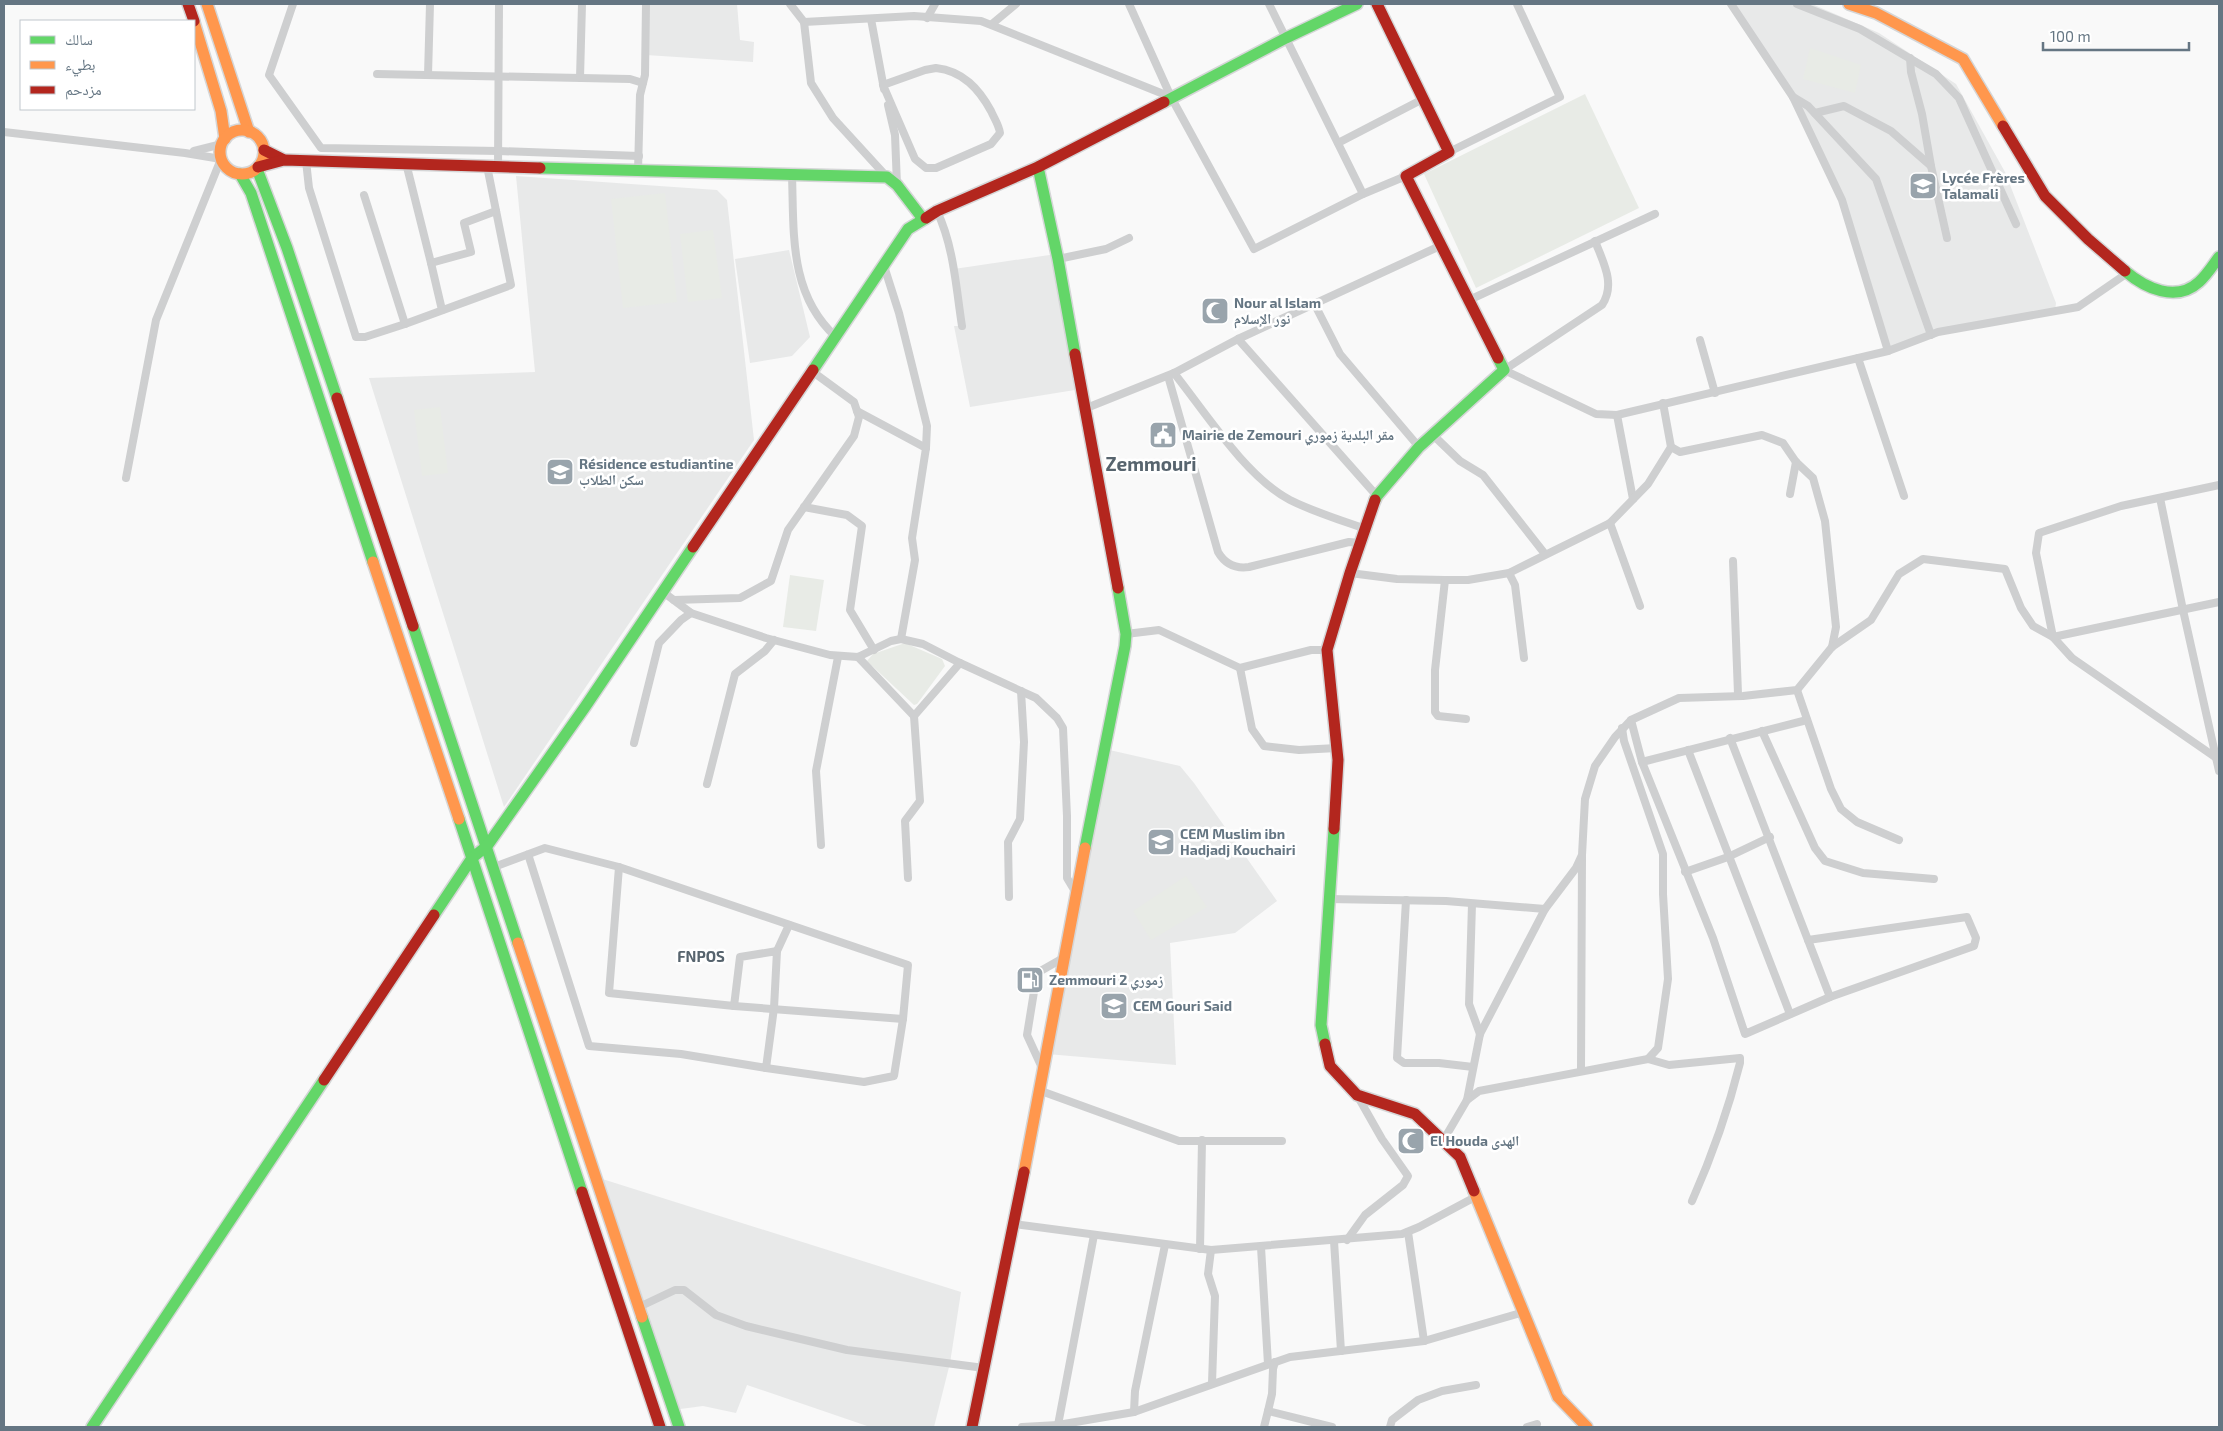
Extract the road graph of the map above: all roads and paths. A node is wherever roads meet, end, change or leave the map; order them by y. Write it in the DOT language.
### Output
graph roads {
  1 [pos="188,4"];
  2 [pos="207,4"];
  3 [pos="293,4"];
  4 [pos="430,4"];
  5 [pos="499,4"];
  6 [pos="582,4"];
  7 [pos="646,4"];
  8 [pos="790,4"];
  9 [pos="935,4"];
  10 [pos="1016,4"];
  11 [pos="1129,4"];
  12 [pos="1270,4"];
  13 [pos="1357,4"];
  14 [pos="1377,4"];
  15 [pos="1517,4"];
  16 [pos="1731,4"];
  17 [pos="1797,4"];
  18 [pos="1849,4"];
  19 [pos="927,18"];
  20 [pos="871,19"];
  21 [pos="193,20"];
  22 [pos="804,22"];
  23 [pos="992,24"];
  24 [pos="195,25"];
  25 [pos="1286,38"];
  26 [pos="1910,58"];
  27 [pos="377,74"];
  28 [pos="428,75"];
  29 [pos="499,76"];
  30 [pos="580,78"];
  31 [pos="643,83"];
  32 [pos="883,85"];
  33 [pos="1171,97"];
  34 [pos="1792,97"];
  35 [pos="1424,99"];
  36 [pos="1815,113"];
  37 [pos="4,132"];
  38 [pos="249,132"];
  39 [pos="224,141"];
  40 [pos="1338,143"];
  41 [pos="264,150"];
  42 [pos="499,151"];
  43 [pos="1449,152"];
  44 [pos="185,153"];
  45 [pos="639,156"];
  46 [pos="221,159"];
  47 [pos="284,160"];
  48 [pos="306,161"];
  49 [pos="406,163"];
  50 [pos="493,166"];
  51 [pos="1931,166"];
  52 [pos="1038,167"];
  53 [pos="258,168"];
  54 [pos="638,171"];
  55 [pos="240,174"];
  56 [pos="792,175"];
  57 [pos="1406,176"];
  58 [pos="887,177"];
  59 [pos="897,186"];
  60 [pos="1363,194"];
  61 [pos="364,195"];
  62 [pos="496,211"];
  63 [pos="937,211"];
  64 [pos="1655,214"];
  65 [pos="923,220"];
  66 [pos="2016,224"];
  67 [pos="1129,238"];
  68 [pos="1947,238"];
  69 [pos="1595,240"];
  70 [pos="1440,246"];
  71 [pos="2219,256"];
  72 [pos="1058,259"];
  73 [pos="430,263"];
  74 [pos="884,266"];
  75 [pos="2126,274"];
  76 [pos="1467,300"];
  77 [pos="1315,305"];
  78 [pos="442,310"];
  79 [pos="405,324"];
  80 [pos="962,326"];
  81 [pos="1931,335"];
  82 [pos="836,337"];
  83 [pos="1238,339"];
  84 [pos="1700,340"];
  85 [pos="1888,351"];
  86 [pos="1858,358"];
  87 [pos="1504,370"];
  88 [pos="813,372"];
  89 [pos="1171,374"];
  90 [pos="1715,393"];
  91 [pos="1663,403"];
  92 [pos="1084,409"];
  93 [pos="857,411"];
  94 [pos="1617,414"];
  95 [pos="1433,435"];
  96 [pos="1419,447"];
  97 [pos="1671,447"];
  98 [pos="926,448"];
  99 [pos="1796,462"];
  100 [pos="126,478"];
  101 [pos="2219,485"];
  102 [pos="1790,494"];
  103 [pos="1377,496"];
  104 [pos="1904,496"];
  105 [pos="2160,498"];
  106 [pos="1633,499"];
  107 [pos="804,507"];
  108 [pos="1610,523"];
  109 [pos="1366,529"];
  110 [pos="1360,543"];
  111 [pos="1545,554"];
  112 [pos="1733,561"];
  113 [pos="1350,573"];
  114 [pos="1509,573"];
  115 [pos="1445,580"];
  116 [pos="663,592"];
  117 [pos="674,600"];
  118 [pos="2219,602"];
  119 [pos="1640,606"];
  120 [pos="2183,610"];
  121 [pos="691,614"];
  122 [pos="1126,634"];
  123 [pos="2053,636"];
  124 [pos="901,639"];
  125 [pos="774,640"];
  126 [pos="1832,648"];
  127 [pos="874,650"];
  128 [pos="1327,650"];
  129 [pos="838,656"];
  130 [pos="858,658"];
  131 [pos="1524,658"];
  132 [pos="960,664"];
  133 [pos="1240,668"];
  134 [pos="1798,690"];
  135 [pos="1021,691"];
  136 [pos="1738,694"];
  137 [pos="914,716"];
  138 [pos="1466,719"];
  139 [pos="1631,720"];
  140 [pos="1807,720"];
  141 [pos="1622,728"];
  142 [pos="1762,732"];
  143 [pos="1615,737"];
  144 [pos="1730,738"];
  145 [pos="1624,741"];
  146 [pos="634,743"];
  147 [pos="1337,748"];
  148 [pos="1688,750"];
  149 [pos="2217,756"];
  150 [pos="1642,762"];
  151 [pos="2219,771"];
  152 [pos="707,784"];
  153 [pos="1770,837"];
  154 [pos="1899,840"];
  155 [pos="821,845"];
  156 [pos="487,846"];
  157 [pos="528,854"];
  158 [pos="1582,855"];
  159 [pos="1728,857"];
  160 [pos="472,858"];
  161 [pos="494,867"];
  162 [pos="619,867"];
  163 [pos="1686,872"];
  164 [pos="908,878"];
  165 [pos="1934,879"];
  166 [pos="1076,893"];
  167 [pos="1009,897"];
  168 [pos="1328,899"];
  169 [pos="1406,900"];
  170 [pos="1472,904"];
  171 [pos="1546,909"];
  172 [pos="789,925"];
  173 [pos="1808,940"];
  174 [pos="778,951"];
  175 [pos="1064,957"];
  176 [pos="1830,997"];
  177 [pos="734,1006"];
  178 [pos="774,1008"];
  179 [pos="1790,1014"];
  180 [pos="903,1019"];
  181 [pos="1480,1034"];
  182 [pos="1648,1058"];
  183 [pos="1473,1067"];
  184 [pos="766,1068"];
  185 [pos="1580,1071"];
  186 [pos="1044,1073"];
  187 [pos="1041,1091"];
  188 [pos="1357,1095"];
  189 [pos="1467,1100"];
  190 [pos="1202,1140"];
  191 [pos="1282,1141"];
  192 [pos="1442,1141"];
  193 [pos="1477,1196"];
  194 [pos="1692,1201"];
  195 [pos="1014,1224"];
  196 [pos="1408,1232"];
  197 [pos="1094,1235"];
  198 [pos="1347,1240"];
  199 [pos="1334,1241"];
  200 [pos="1165,1245"];
  201 [pos="1261,1247"];
  202 [pos="1200,1249"];
  203 [pos="1211,1250"];
  204 [pos="639,1307"];
  205 [pos="1524,1312"];
  206 [pos="1424,1341"];
  207 [pos="1341,1351"];
  208 [pos="1272,1362"];
  209 [pos="984,1368"];
  210 [pos="1212,1383"];
  211 [pos="1476,1385"];
  212 [pos="1134,1412"];
  213 [pos="1268,1412"];
  214 [pos="1058,1424"];
  215 [pos="1537,1424"];
  216 [pos="92,1427"];
  217 [pos="660,1427"];
  218 [pos="679,1427"];
  219 [pos="972,1427"];
  220 [pos="1022,1427"];
  221 [pos="1264,1427"];
  222 [pos="1332,1427"];
  223 [pos="1390,1427"];
  224 [pos="1526,1427"];
  225 [pos="1587,1427"];
  1 -- 21 [label="main road"];
  2 -- 38 [label="main road"];
  3 -- 42 [label="street"];
  4 -- 28 [label="street"];
  5 -- 29 [label="street"];
  6 -- 30 [label="street"];
  7 -- 31 [label="street"];
  8 -- 22 [label="street"];
  9 -- 19 [label="street"];
  10 -- 23 [label="street"];
  11 -- 33 [label="street"];
  12 -- 25 [label="street"];
  13 -- 25 [label="main road"];
  14 -- 35 [label="main road"];
  15 -- 43 [label="street"];
  16 -- 34 [label="street"];
  17 -- 26 [label="street"];
  18 -- 75 [label="main road"];
  19 -- 20 [label="street"];
  19 -- 23 [label="street"];
  20 -- 22 [label="street"];
  20 -- 32 [label="street"];
  22 -- 58 [label="street"];
  23 -- 33 [label="street"];
  24 -- 39 [label="main road"];
  25 -- 33 [label="main road"];
  25 -- 40 [label="street"];
  26 -- 51 [label="street"];
  26 -- 66 [label="street"];
  27 -- 28 [label="street"];
  28 -- 29 [label="street"];
  29 -- 30 [label="street"];
  29 -- 42 [label="street"];
  30 -- 31 [label="street"];
  31 -- 45 [label="street"];
  32 -- 32 [label="street"];
  32 -- 59 [label="street"];
  33 -- 52 [label="main road"];
  33 -- 60 [label="street"];
  34 -- 36 [label="street"];
  34 -- 85 [label="street"];
  35 -- 40 [label="street"];
  35 -- 43 [label="main road"];
  36 -- 51 [label="street"];
  36 -- 81 [label="street"];
  37 -- 44 [label="street"];
  38 -- 39 [label="main road"];
  38 -- 41 [label="main road"];
  39 -- 44 [label="street"];
  39 -- 46 [label="main road"];
  40 -- 60 [label="street"];
  41 -- 47 [label="main road"];
  41 -- 53 [label="main road"];
  42 -- 45 [label="street"];
  42 -- 50 [label="street"];
  43 -- 57 [label="main road"];
  44 -- 46 [label="street"];
  45 -- 54 [label="street"];
  46 -- 55 [label="main road"];
  46 -- 100 [label="street"];
  47 -- 48 [label="main road"];
  47 -- 53 [label="main road"];
  48 -- 49 [label="main road"];
  48 -- 79 [label="street"];
  49 -- 50 [label="main road"];
  49 -- 73 [label="street"];
  50 -- 54 [label="main road"];
  50 -- 62 [label="street"];
  51 -- 68 [label="street"];
  52 -- 63 [label="main road"];
  52 -- 72 [label="main road"];
  53 -- 55 [label="main road"];
  53 -- 156 [label="main road"];
  54 -- 56 [label="main road"];
  55 -- 160 [label="main road"];
  56 -- 58 [label="main road"];
  56 -- 82 [label="street"];
  57 -- 60 [label="street"];
  57 -- 70 [label="main road"];
  58 -- 59 [label="main road"];
  59 -- 65 [label="main road"];
  61 -- 79 [label="street"];
  62 -- 73 [label="street"];
  62 -- 78 [label="street"];
  63 -- 65 [label="main road"];
  63 -- 80 [label="street"];
  64 -- 69 [label="street"];
  65 -- 74 [label="main road"];
  67 -- 72 [label="street"];
  69 -- 76 [label="street"];
  69 -- 87 [label="street"];
  70 -- 76 [label="main road"];
  70 -- 77 [label="street"];
  71 -- 75 [label="main road"];
  72 -- 92 [label="main road"];
  73 -- 78 [label="street"];
  74 -- 82 [label="main road"];
  74 -- 98 [label="street"];
  75 -- 81 [label="street"];
  76 -- 87 [label="main road"];
  77 -- 83 [label="street"];
  77 -- 96 [label="street"];
  78 -- 79 [label="street"];
  81 -- 85 [label="street"];
  82 -- 88 [label="main road"];
  83 -- 89 [label="street"];
  83 -- 103 [label="street"];
  84 -- 90 [label="street"];
  85 -- 86 [label="street"];
  86 -- 90 [label="street"];
  86 -- 104 [label="street"];
  87 -- 94 [label="street"];
  87 -- 95 [label="main road"];
  88 -- 93 [label="street"];
  88 -- 116 [label="main road"];
  89 -- 92 [label="street"];
  89 -- 109 [label="street"];
  89 -- 110 [label="street"];
  90 -- 91 [label="street"];
  91 -- 94 [label="street"];
  91 -- 97 [label="street"];
  92 -- 122 [label="main road"];
  93 -- 98 [label="street"];
  93 -- 107 [label="street"];
  94 -- 106 [label="street"];
  95 -- 96 [label="main road"];
  95 -- 111 [label="street"];
  96 -- 103 [label="main road"];
  97 -- 99 [label="street"];
  97 -- 106 [label="street"];
  98 -- 124 [label="street"];
  99 -- 102 [label="street"];
  99 -- 126 [label="street"];
  101 -- 105 [label="street"];
  103 -- 109 [label="main road"];
  105 -- 120 [label="street"];
  105 -- 123 [label="street"];
  106 -- 108 [label="street"];
  107 -- 117 [label="street"];
  107 -- 127 [label="street"];
  108 -- 111 [label="street"];
  108 -- 119 [label="street"];
  109 -- 110 [label="main road"];
  110 -- 113 [label="main road"];
  111 -- 114 [label="street"];
  112 -- 136 [label="street"];
  113 -- 115 [label="street"];
  113 -- 128 [label="main road"];
  114 -- 115 [label="street"];
  114 -- 131 [label="street"];
  115 -- 138 [label="street"];
  116 -- 117 [label="street"];
  116 -- 156 [label="main road"];
  117 -- 121 [label="street"];
  118 -- 120 [label="street"];
  120 -- 123 [label="street"];
  120 -- 149 [label="street"];
  121 -- 125 [label="street"];
  121 -- 146 [label="street"];
  122 -- 133 [label="street"];
  122 -- 166 [label="main road"];
  123 -- 126 [label="street"];
  123 -- 149 [label="street"];
  124 -- 127 [label="street"];
  124 -- 132 [label="street"];
  125 -- 129 [label="street"];
  125 -- 152 [label="street"];
  126 -- 134 [label="street"];
  127 -- 130 [label="street"];
  128 -- 133 [label="street"];
  128 -- 147 [label="main road"];
  129 -- 130 [label="street"];
  129 -- 155 [label="street"];
  130 -- 137 [label="street"];
  132 -- 135 [label="street"];
  132 -- 137 [label="street"];
  133 -- 147 [label="street"];
  134 -- 136 [label="street"];
  134 -- 140 [label="street"];
  135 -- 166 [label="street"];
  135 -- 167 [label="street"];
  136 -- 139 [label="street"];
  137 -- 164 [label="street"];
  139 -- 141 [label="street"];
  139 -- 150 [label="street"];
  140 -- 142 [label="street"];
  140 -- 154 [label="street"];
  141 -- 143 [label="street"];
  141 -- 145 [label="street"];
  142 -- 144 [label="street"];
  142 -- 165 [label="street"];
  143 -- 145 [label="street"];
  143 -- 158 [label="street"];
  144 -- 148 [label="street"];
  144 -- 153 [label="street"];
  145 -- 182 [label="street"];
  147 -- 168 [label="main road"];
  148 -- 150 [label="street"];
  148 -- 159 [label="street"];
  149 -- 151 [label="street"];
  150 -- 163 [label="street"];
  153 -- 159 [label="street"];
  153 -- 173 [label="street"];
  156 -- 160 [label="main road"];
  156 -- 161 [label="main road"];
  157 -- 161 [label="street"];
  157 -- 162 [label="street"];
  157 -- 184 [label="street"];
  158 -- 171 [label="street"];
  158 -- 185 [label="street"];
  159 -- 163 [label="street"];
  159 -- 179 [label="street"];
  160 -- 216 [label="main road"];
  160 -- 217 [label="main road"];
  161 -- 204 [label="main road"];
  162 -- 172 [label="street"];
  162 -- 177 [label="street"];
  163 -- 179 [label="street"];
  166 -- 175 [label="main road"];
  168 -- 169 [label="street"];
  168 -- 188 [label="main road"];
  169 -- 170 [label="street"];
  169 -- 183 [label="street"];
  170 -- 171 [label="street"];
  170 -- 181 [label="street"];
  171 -- 181 [label="street"];
  172 -- 174 [label="street"];
  172 -- 180 [label="street"];
  173 -- 176 [label="street"];
  173 -- 176 [label="street"];
  174 -- 177 [label="street"];
  174 -- 178 [label="street"];
  175 -- 186 [label="main road"];
  175 -- 186 [label="street"];
  176 -- 179 [label="street"];
  177 -- 178 [label="street"];
  178 -- 180 [label="street"];
  178 -- 184 [label="street"];
  180 -- 184 [label="street"];
  181 -- 183 [label="street"];
  182 -- 185 [label="street"];
  182 -- 194 [label="street"];
  183 -- 189 [label="street"];
  185 -- 189 [label="street"];
  186 -- 187 [label="main road"];
  187 -- 190 [label="street"];
  187 -- 195 [label="main road"];
  188 -- 192 [label="main road"];
  188 -- 198 [label="street"];
  189 -- 192 [label="street"];
  190 -- 191 [label="street"];
  190 -- 202 [label="street"];
  192 -- 193 [label="main road"];
  193 -- 196 [label="street"];
  193 -- 205 [label="main road"];
  195 -- 197 [label="street"];
  195 -- 209 [label="main road"];
  196 -- 198 [label="street"];
  196 -- 206 [label="street"];
  197 -- 200 [label="street"];
  197 -- 214 [label="street"];
  198 -- 199 [label="street"];
  199 -- 201 [label="street"];
  199 -- 207 [label="street"];
  200 -- 202 [label="street"];
  200 -- 212 [label="street"];
  201 -- 203 [label="street"];
  201 -- 208 [label="street"];
  202 -- 203 [label="street"];
  203 -- 210 [label="street"];
  204 -- 209 [label="street"];
  204 -- 218 [label="main road"];
  205 -- 206 [label="street"];
  205 -- 225 [label="main road"];
  206 -- 207 [label="street"];
  207 -- 208 [label="street"];
  208 -- 210 [label="street"];
  208 -- 213 [label="street"];
  209 -- 219 [label="main road"];
  210 -- 212 [label="street"];
  211 -- 223 [label="street"];
  212 -- 214 [label="street"];
  213 -- 221 [label="street"];
  213 -- 222 [label="street"];
  214 -- 220 [label="street"];
  215 -- 224 [label="street"];
}
